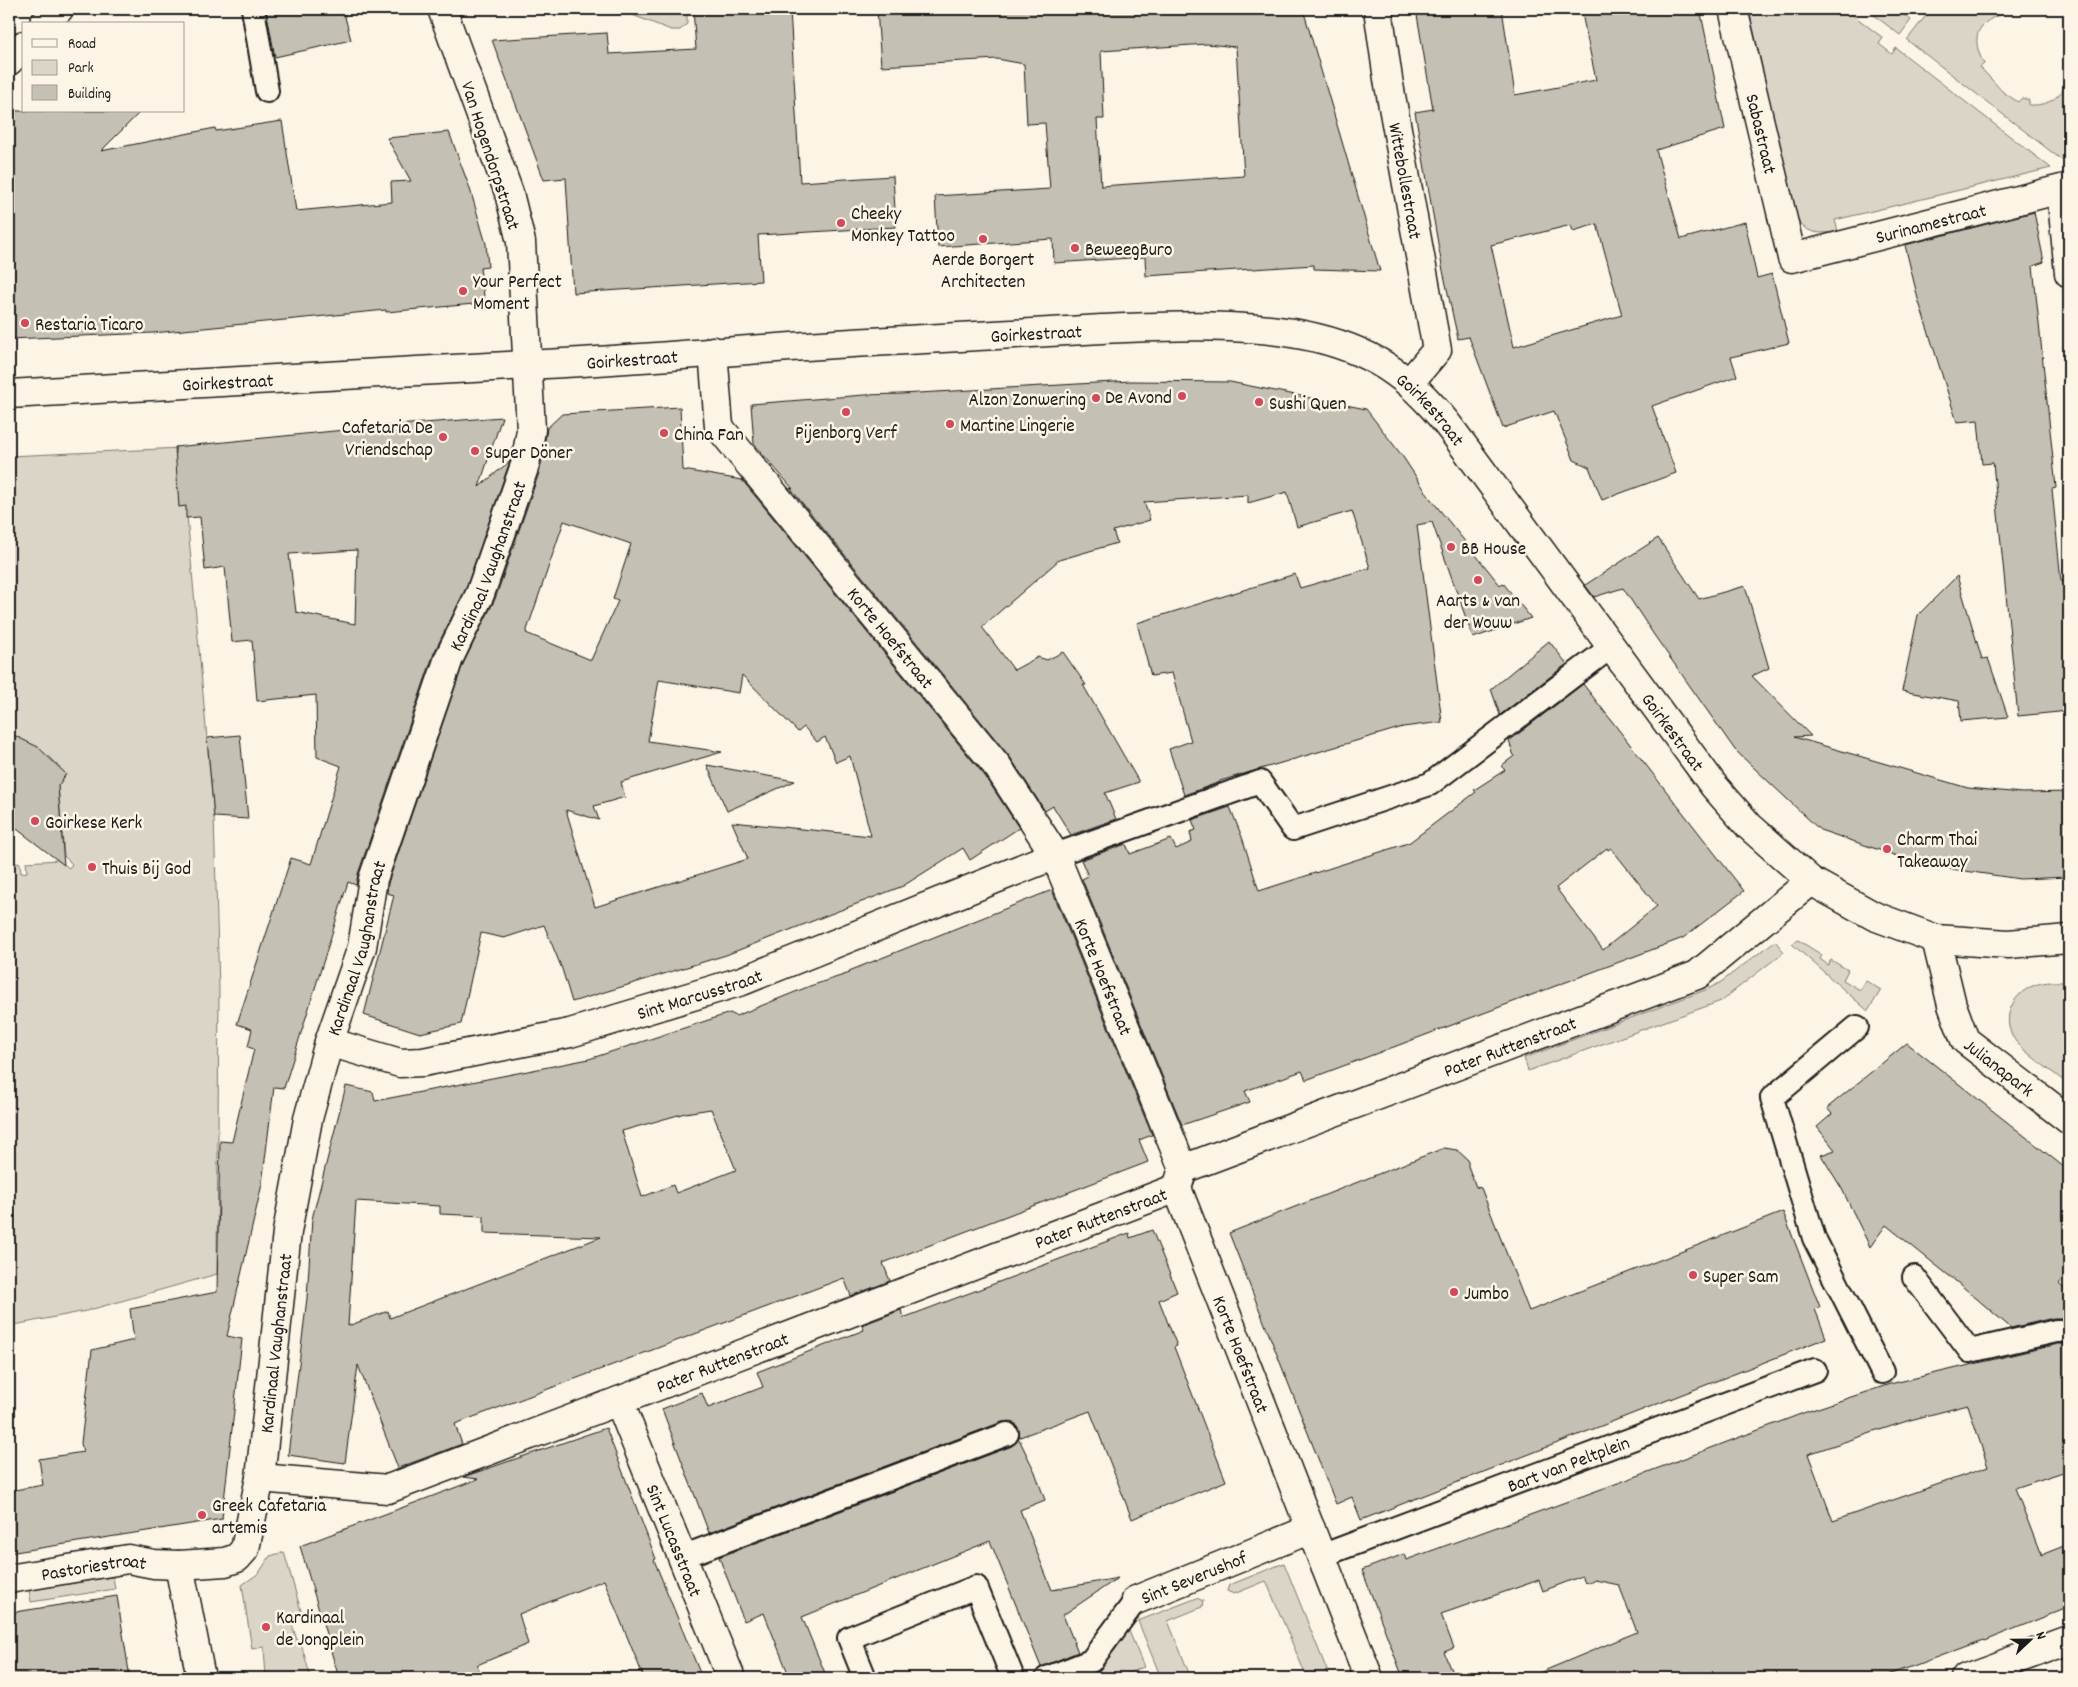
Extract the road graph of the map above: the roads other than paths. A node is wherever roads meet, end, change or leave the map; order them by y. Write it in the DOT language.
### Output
graph roads {
  1 [pos="59,9"];
  2 [pos="253,9"];
  3 [pos="444,9"];
  4 [pos="1378,9"];
  5 [pos="1733,9"];
  6 [pos="46,22"];
  7 [pos="22,47"];
  8 [pos="9,61"];
  9 [pos="267,91"];
  10 [pos="2065,189"];
  11 [pos="1792,258"];
  12 [pos="2069,273"];
  13 [pos="713,351"];
  14 [pos="528,364"];
  15 [pos="1409,383"];
  16 [pos="9,394"];
  17 [pos="1611,647"];
  18 [pos="1055,855"];
  19 [pos="1811,881"];
  20 [pos="1936,938"];
  21 [pos="2069,939"];
  22 [pos="1857,1027"];
  23 [pos="329,1042"];
  24 [pos="2069,1120"];
  25 [pos="1180,1179"];
  26 [pos="1914,1277"];
  27 [pos="2069,1331"];
  28 [pos="1815,1370"];
  29 [pos="1882,1372"];
  30 [pos="619,1401"];
  31 [pos="1007,1434"];
  32 [pos="260,1478"];
  33 [pos="1311,1529"];
  34 [pos="1321,1556"];
  35 [pos="682,1557"];
  36 [pos="179,1565"];
  37 [pos="9,1579"];
  38 [pos="1136,1600"];
  39 [pos="2069,1640"];
  40 [pos="201,1678"];
  41 [pos="731,1678"];
  42 [pos="865,1678"];
  43 [pos="1013,1678"];
  44 [pos="1047,1678"];
  45 [pos="1369,1678"];
  46 [pos="1966,1678"];
  1 -- 6 [label="street"];
  2 -- 9 [label="lane"];
  3 -- 14 [label="street, Van Hogendorpstraat"];
  4 -- 15 [label="street, Wittebollestraat"];
  5 -- 11 [label="street, Sabastraat"];
  7 -- 8 [label="street"];
  10 -- 11 [label="street, Surinamestraat"];
  10 -- 12 [label="street"];
  13 -- 14 [label="street, Goirkestraat"];
  13 -- 15 [label="street, Goirkestraat"];
  13 -- 18 [label="street, Korte Hoefstraat"];
  14 -- 16 [label="street, Goirkestraat"];
  14 -- 23 [label="street, Kardinaal Vaughanstraat"];
  15 -- 17 [label="street, Goirkestraat"];
  17 -- 18 [label="lane"];
  17 -- 19 [label="street, Goirkestraat"];
  18 -- 23 [label="street, Sint Marcusstraat"];
  18 -- 25 [label="street, Korte Hoefstraat"];
  19 -- 20 [label="street"];
  19 -- 25 [label="street, Pater Ruttenstraat"];
  20 -- 21 [label="street"];
  20 -- 24 [label="street, Julianapark"];
  22 -- 29 [label="lane"];
  23 -- 32 [label="street, Kardinaal Vaughanstraat"];
  25 -- 30 [label="street, Pater Ruttenstraat"];
  25 -- 33 [label="street, Korte Hoefstraat"];
  26 -- 27 [label="lane"];
  28 -- 34 [label="lane, Bart van Peltplein"];
  30 -- 32 [label="street, Pater Ruttenstraat"];
  30 -- 35 [label="street, Sint Lucasstraat"];
  31 -- 35 [label="lane"];
  32 -- 36 [label="street, Kardinaal Vaughanstraat"];
  33 -- 34 [label="street, Korte Hoefstraat"];
  33 -- 38 [label="street, Sint Severushof"];
  34 -- 45 [label="street, Korte Hoefstraat"];
  35 -- 41 [label="street, Sint Lucasstraat"];
  36 -- 37 [label="street, Pastoriestraat"];
  36 -- 40 [label="street"];
  38 -- 44 [label="lane, Sint Severushof"];
  39 -- 46 [label="street"];
  42 -- 43 [label="lane"];
}
